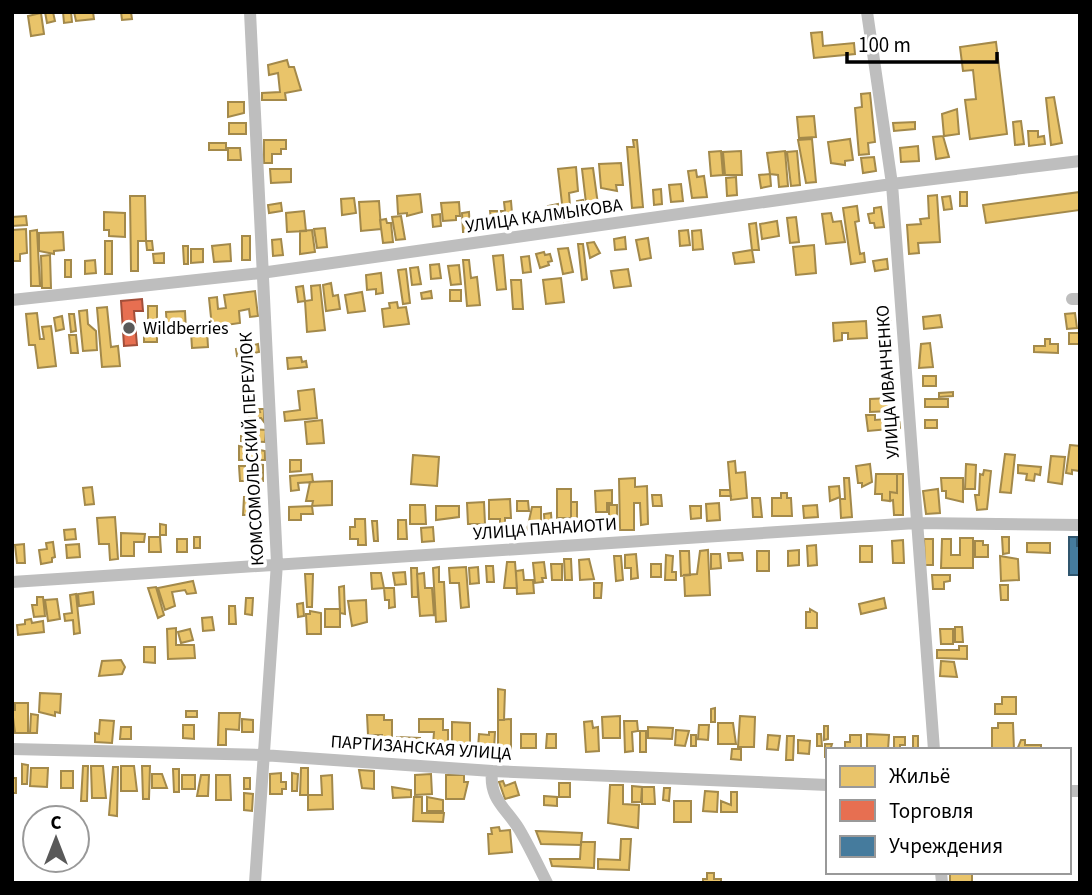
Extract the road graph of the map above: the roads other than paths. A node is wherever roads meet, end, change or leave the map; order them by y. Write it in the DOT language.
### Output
graph roads {
  1 [pos="250,12"];
  2 [pos="867,12"];
  3 [pos="1080,161"];
  4 [pos="892,184"];
  5 [pos="261,273"];
  6 [pos="12,300"];
  7 [pos="916,523"];
  8 [pos="1080,525"];
  9 [pos="277,563"];
  10 [pos="12,582"];
  11 [pos="934,748"];
  12 [pos="12,749"];
  13 [pos="261,755"];
  14 [pos="492,771"];
  15 [pos="826,785"];
  16 [pos="255,883"];
  17 [pos="547,883"];
  1 -- 5 [label="street, КОМСОМОЛЬСКИЙ ПЕРЕУЛОК"];
  2 -- 4 [label="street, УЛИЦА ИВАНЧЕНКО"];
  3 -- 4 [label="street, УЛИЦА КАЛМЫКОВА"];
  4 -- 5 [label="street, УЛИЦА КАЛМЫКОВА"];
  4 -- 7 [label="street, УЛИЦА ИВАНЧЕНКО"];
  5 -- 6 [label="street, УЛИЦА КАЛМЫКОВА"];
  5 -- 9 [label="street, КОМСОМОЛЬСКИЙ ПЕРЕУЛОК"];
  7 -- 8 [label="street, УЛИЦА ПАНАИОТИ"];
  7 -- 9 [label="street, УЛИЦА ПАНАИОТИ"];
  7 -- 11 [label="street, УЛИЦА ИВАНЧЕНКО"];
  9 -- 10 [label="street, УЛИЦА ПАНАИОТИ"];
  9 -- 13 [label="street, КОМСОМОЛЬСКИЙ ПЕРЕУЛОК"];
  12 -- 13 [label="street, ПАРТИЗАНСКАЯ УЛИЦА"];
  13 -- 14 [label="street, ПАРТИЗАНСКАЯ УЛИЦА"];
  13 -- 16 [label="street, КОМСОМОЛЬСКИЙ ПЕРЕУЛОК"];
  14 -- 15 [label="street, ПАРТИЗАНСКАЯ УЛИЦА"];
  14 -- 17 [label="street"];
}
